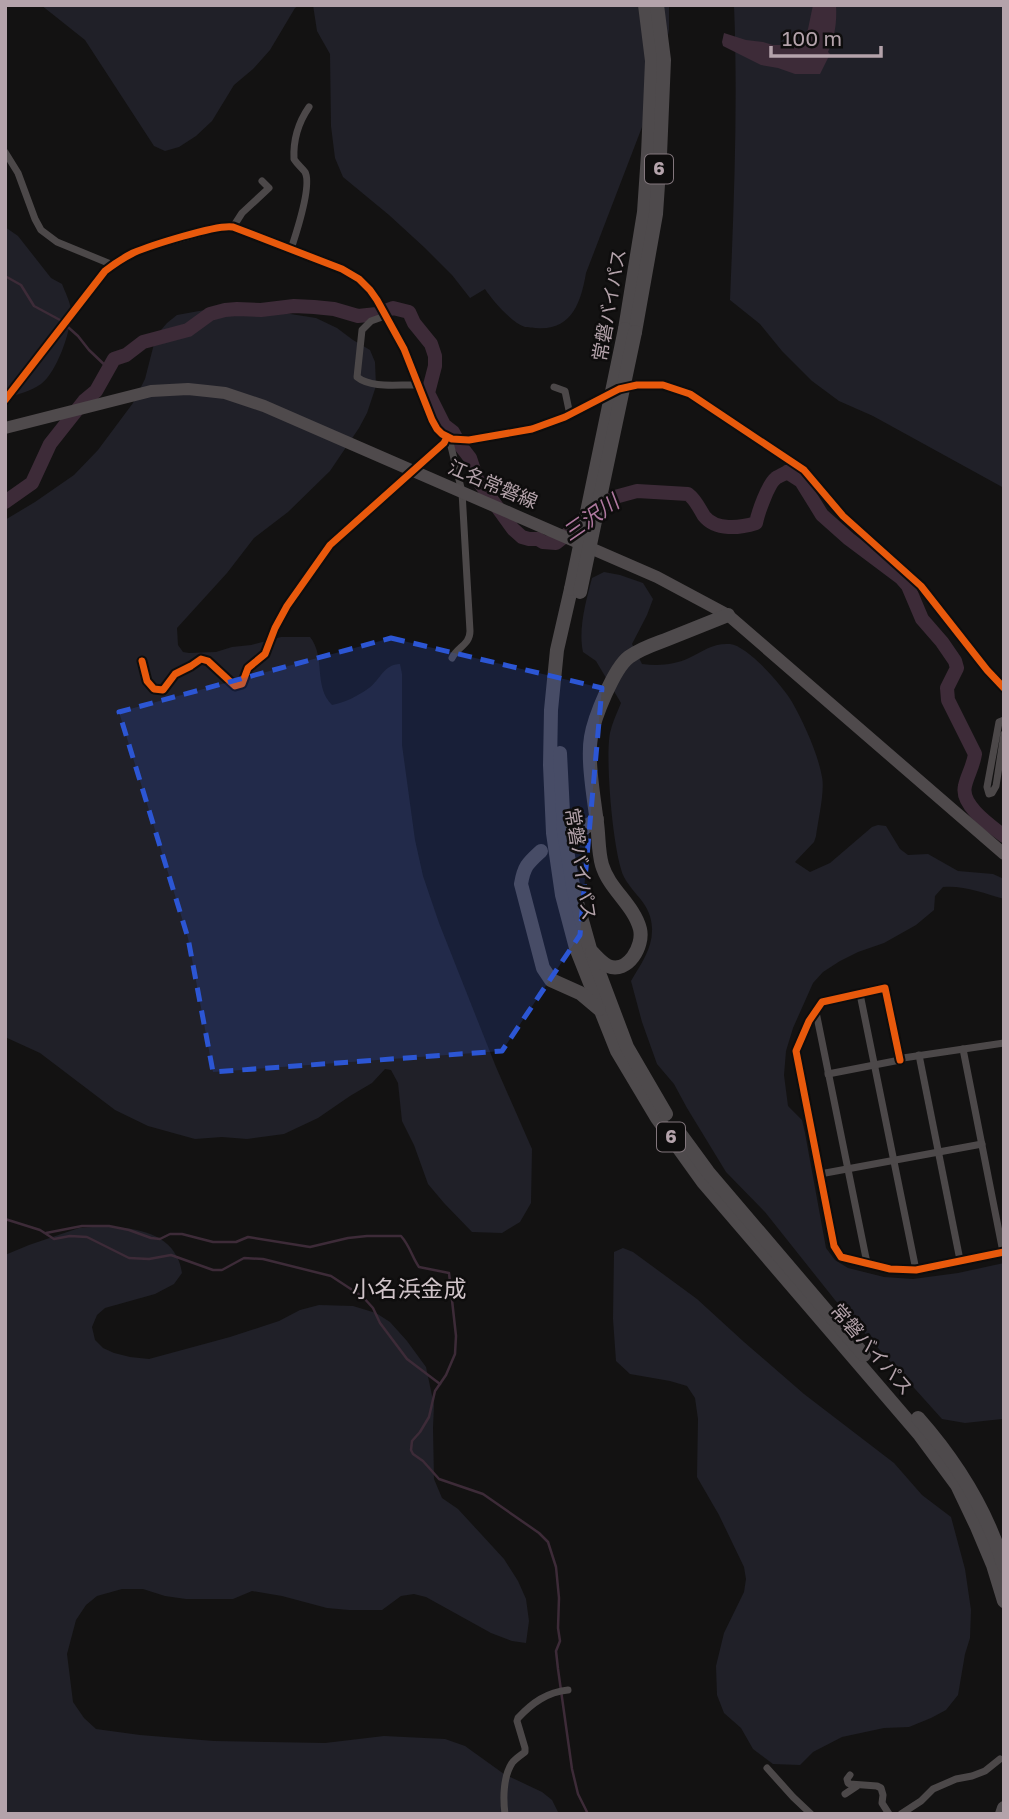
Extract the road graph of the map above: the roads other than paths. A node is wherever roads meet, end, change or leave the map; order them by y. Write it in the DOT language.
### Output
graph roads {
  1 [pos="645,5"];
  2 [pos="657,5"];
  3 [pos="309,107"];
  4 [pos="5,152"];
  5 [pos="262,181"];
  6 [pos="233,227"];
  7 [pos="291,249"];
  8 [pos="113,265"];
  9 [pos="385,316"];
  10 [pos="630,330"];
  11 [pos="418,384"];
  12 [pos="554,387"];
  13 [pos="5,400"];
  14 [pos="570,415"];
  15 [pos="5,428"];
  16 [pos="448,437"];
  17 [pos="412,471"];
  18 [pos="462,492"];
  19 [pos="728,615"];
  20 [pos="452,658"];
  21 [pos="142,661"];
  22 [pos="1004,688"];
  23 [pos="1004,720"];
  24 [pos="1004,734"];
  25 [pos="597,819"];
  26 [pos="576,834"];
  27 [pos="541,851"];
  28 [pos="1004,854"];
  29 [pos="583,948"];
  30 [pos="620,967"];
  31 [pos="551,980"];
  32 [pos="860,994"];
  33 [pos="605,1008"];
  34 [pos="816,1012"];
  35 [pos="1004,1043"];
  36 [pos="963,1049"];
  37 [pos="919,1055"];
  38 [pos="900,1060"];
  39 [pos="874,1065"];
  40 [pos="828,1074"];
  41 [pos="982,1144"];
  42 [pos="938,1152"];
  43 [pos="894,1160"];
  44 [pos="847,1169"];
  45 [pos="820,1174"];
  46 [pos="1003,1252"];
  47 [pos="960,1260"];
  48 [pos="867,1263"];
  49 [pos="916,1270"];
  50 [pos="1004,1566"];
  51 [pos="1004,1601"];
  52 [pos="568,1690"];
  53 [pos="1000,1759"];
  54 [pos="767,1768"];
  55 [pos="850,1775"];
  56 [pos="857,1786"];
  57 [pos="845,1794"];
  58 [pos="1004,1808"];
  59 [pos="505,1814"];
  60 [pos="811,1814"];
  61 [pos="889,1814"];
  62 [pos="901,1814"];
  63 [pos="1002,1814"];
  1 -- 10 [label="highway, 常磐バイパス / 6"];
  2 -- 10 [label="highway, 常磐バイパス / 6"];
  3 -- 7 [label="street"];
  4 -- 8 [label="street"];
  5 -- 6 [label="street"];
  6 -- 7 [label="street"];
  6 -- 8 [label="street"];
  7 -- 9 [label="street"];
  8 -- 13 [label="street"];
  9 -- 11 [label="street"];
  9 -- 11 [label="street"];
  10 -- 29 [label="highway, 常磐バイパス / 6, bridge"];
  11 -- 16 [label="street"];
  12 -- 14 [label="street"];
  14 -- 16 [label="street"];
  14 -- 22 [label="street"];
  15 -- 17 [label="main road, 江名常磐線"];
  16 -- 17 [label="street"];
  16 -- 18 [label="street"];
  17 -- 18 [label="main road, 江名常磐線"];
  17 -- 21 [label="street"];
  18 -- 19 [label="main road, 江名常磐線"];
  18 -- 20 [label="street"];
  19 -- 25 [label="highway"];
  19 -- 28 [label="main road, 江名常磐線"];
  23 -- 24 [label="street"];
  25 -- 26 [label="highway"];
  25 -- 30 [label="highway"];
  27 -- 31 [label="highway"];
  29 -- 30 [label="highway"];
  29 -- 31 [label="highway"];
  29 -- 33 [label="highway, 常磐バイパス / 6"];
  30 -- 33 [label="highway"];
  31 -- 33 [label="highway"];
  32 -- 34 [label="street"];
  32 -- 38 [label="street"];
  32 -- 39 [label="street"];
  33 -- 50 [label="highway, 常磐バイパス / 6"];
  33 -- 51 [label="highway, 常磐バイパス / 6"];
  34 -- 40 [label="street"];
  34 -- 45 [label="street"];
  35 -- 36 [label="street"];
  36 -- 37 [label="street"];
  36 -- 41 [label="street"];
  37 -- 38 [label="street"];
  37 -- 42 [label="street"];
  38 -- 39 [label="street"];
  39 -- 40 [label="street"];
  39 -- 43 [label="street"];
  40 -- 44 [label="street"];
  41 -- 42 [label="street"];
  41 -- 46 [label="street"];
  42 -- 43 [label="street"];
  42 -- 47 [label="street"];
  43 -- 44 [label="street"];
  43 -- 49 [label="street"];
  44 -- 45 [label="street"];
  44 -- 48 [label="street"];
  45 -- 48 [label="street"];
  46 -- 47 [label="street"];
  47 -- 49 [label="street"];
  48 -- 49 [label="street"];
  52 -- 59 [label="street"];
  53 -- 62 [label="street"];
  54 -- 60 [label="street"];
  55 -- 56 [label="street"];
  56 -- 57 [label="street"];
  56 -- 61 [label="street"];
  58 -- 63 [label="highway"];
}
